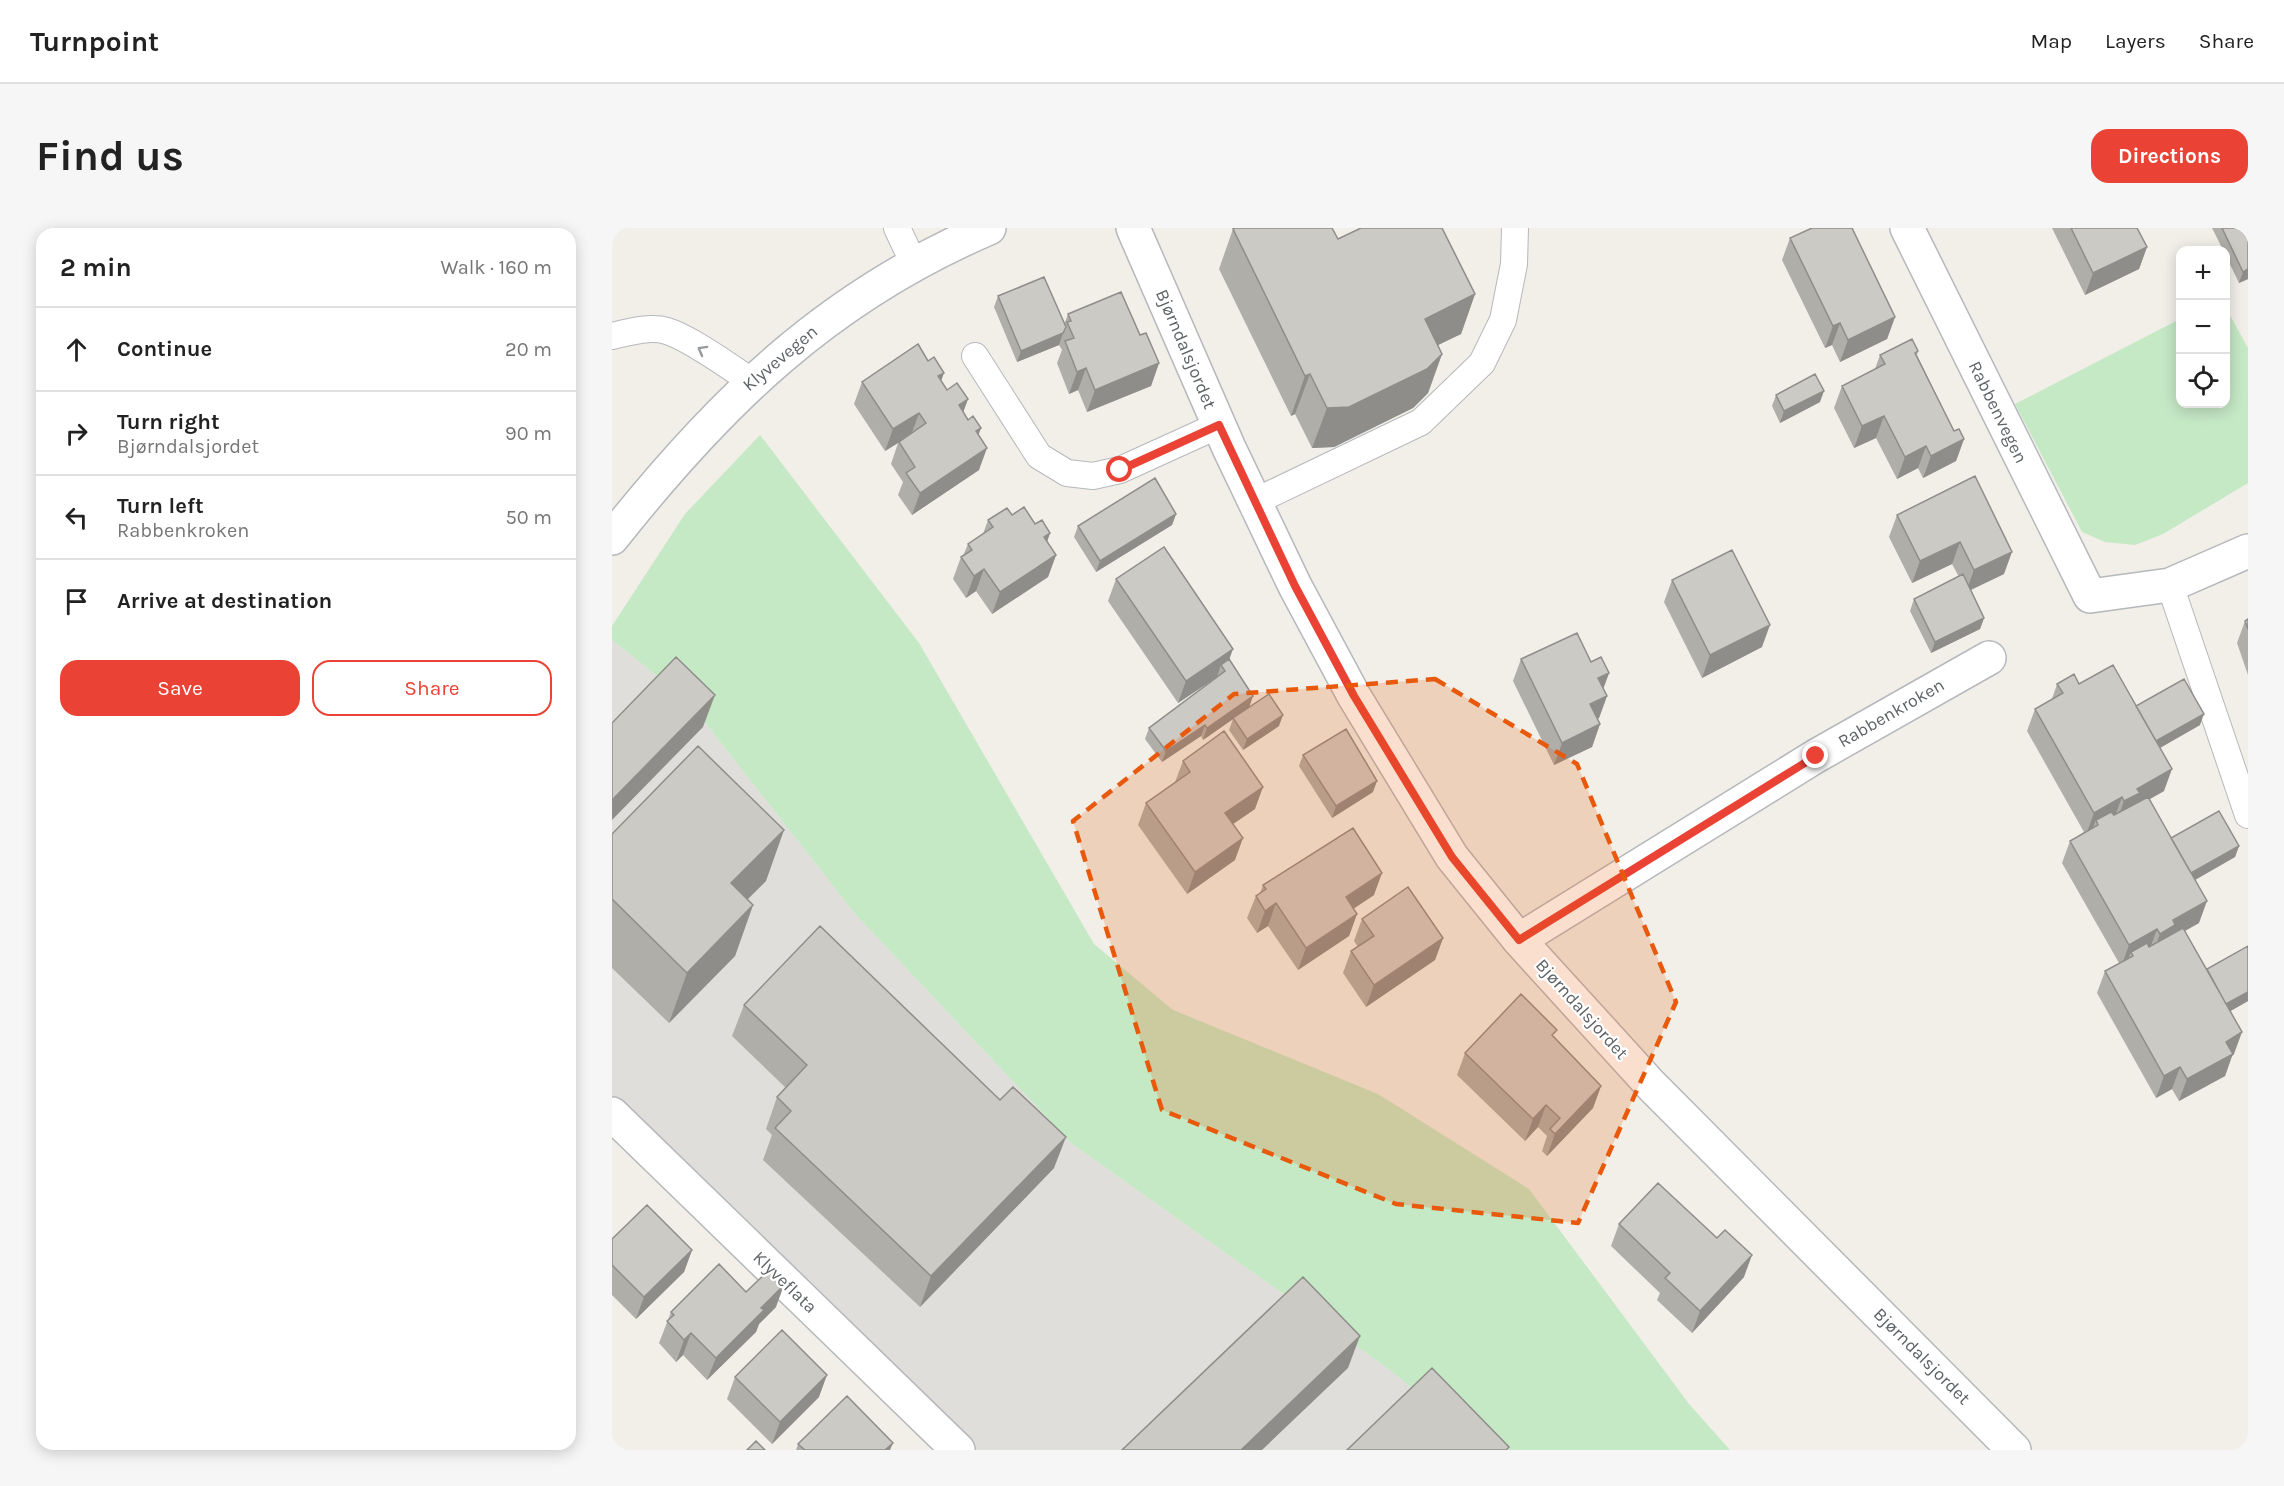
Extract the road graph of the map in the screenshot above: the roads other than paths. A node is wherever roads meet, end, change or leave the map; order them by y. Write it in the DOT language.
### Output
graph roads {
  1 [pos="897,228"];
  2 [pos="989,228"];
  3 [pos="1133,228"];
  4 [pos="1515,228"];
  5 [pos="1907,228"];
  6 [pos="914,264"];
  7 [pos="612,336"];
  8 [pos="975,356"];
  9 [pos="752,381"];
  10 [pos="1219,425"];
  11 [pos="1254,502"];
  12 [pos="612,538"];
  13 [pos="2248,551"];
  14 [pos="2170,585"];
  15 [pos="1989,658"];
  16 [pos="2248,815"];
  17 [pos="1519,940"];
  18 [pos="612,1114"];
  19 [pos="958,1450"];
  20 [pos="2014,1450"];
  1 -- 6 [label="lane"];
  2 -- 6 [label="street, Klyvevegen"];
  3 -- 10 [label="street, Bjørndalsjordet"];
  4 -- 11 [label="lane"];
  5 -- 14 [label="street, Rabbenvegen"];
  6 -- 9 [label="street, Klyvevegen"];
  9 -- 7 [label="lane, one-way"];
  8 -- 10 [label="lane"];
  9 -- 12 [label="street, Klyvevegen"];
  10 -- 11 [label="street, Bjørndalsjordet"];
  11 -- 17 [label="street, Bjørndalsjordet"];
  13 -- 14 [label="street"];
  14 -- 16 [label="lane"];
  15 -- 17 [label="street, Rabbenkroken"];
  17 -- 20 [label="street, Bjørndalsjordet"];
  18 -- 19 [label="street, Klyveflata"];
}
